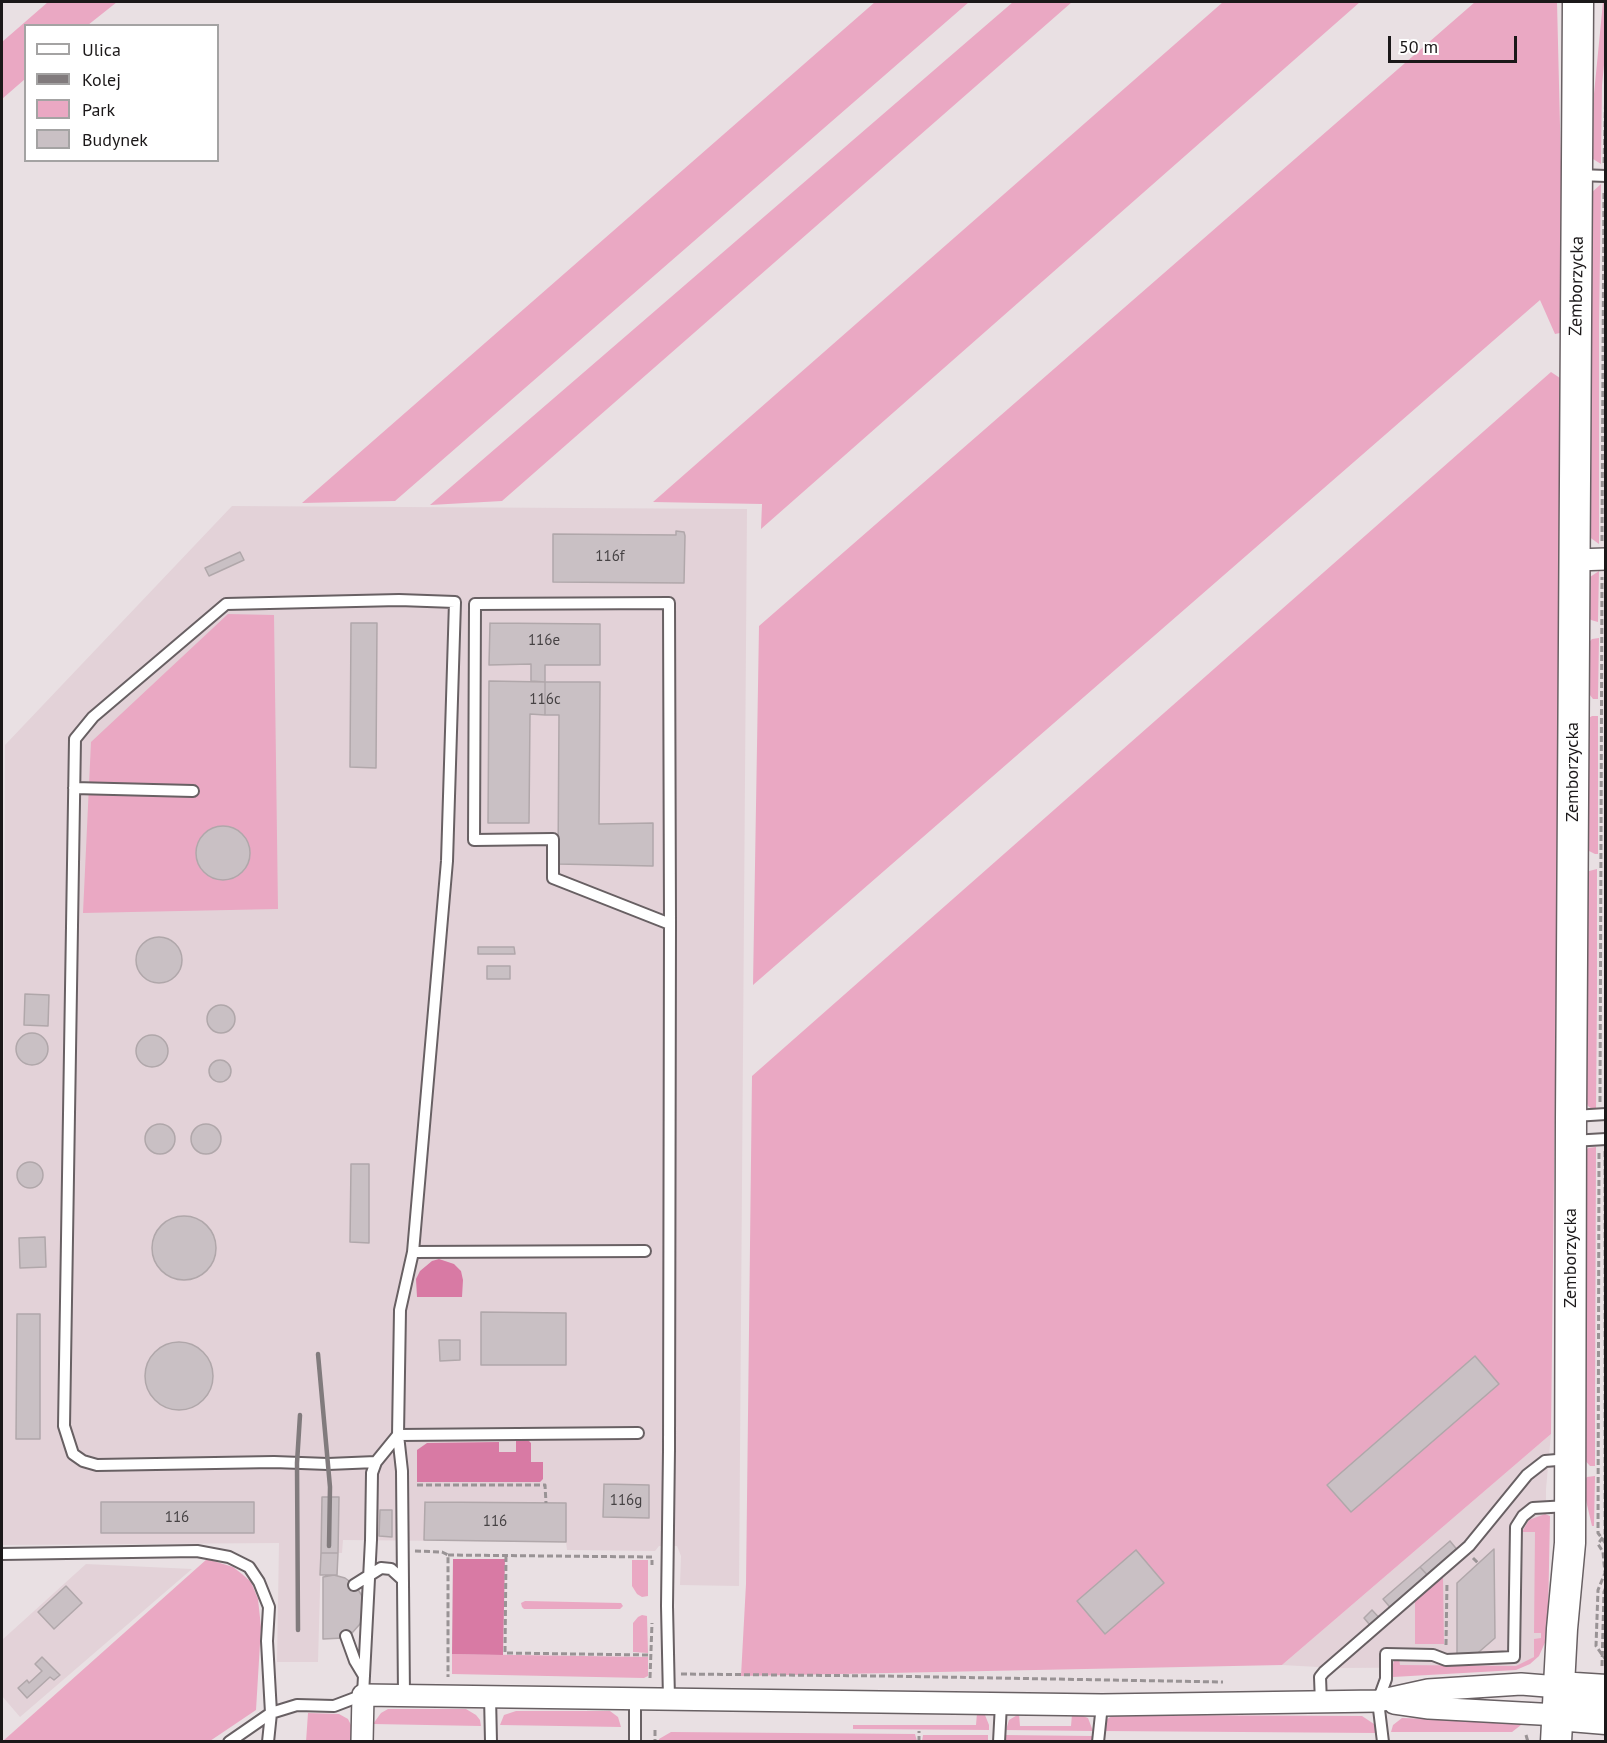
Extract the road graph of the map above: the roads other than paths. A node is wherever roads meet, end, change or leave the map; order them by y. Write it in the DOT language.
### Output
graph roads {
  1 [pos="1578,2"];
  2 [pos="1596,176"];
  3 [pos="1594,560"];
  4 [pos="74,788"];
  5 [pos="193,791"];
  6 [pos="670,924"];
  7 [pos="1594,1129"];
  8 [pos="645,1251"];
  9 [pos="413,1252"];
  10 [pos="638,1433"];
  11 [pos="398,1435"];
  12 [pos="1570,1460"];
  13 [pos="376,1462"];
  14 [pos="1570,1506"];
  15 [pos="2,1554"];
  16 [pos="369,1575"];
  17 [pos="402,1579"];
  18 [pos="354,1585"];
  19 [pos="346,1636"];
  20 [pos="364,1685"];
  21 [pos="639,1690"];
  22 [pos="404,1696"];
  23 [pos="490,1696"];
  24 [pos="669,1699"];
  25 [pos="1378,1701"];
  26 [pos="1321,1703"];
  27 [pos="1001,1704"];
  28 [pos="1102,1705"];
  29 [pos="1580,1710"];
  30 [pos="270,1713"];
  31 [pos="229,1742"];
  32 [pos="268,1742"];
  33 [pos="362,1742"];
  34 [pos="491,1742"];
  35 [pos="635,1742"];
  36 [pos="999,1742"];
  37 [pos="1098,1742"];
  38 [pos="1383,1742"];
  1 -- 2 [label="street, Zemborzycka"];
  2 -- 3 [label="street, Zemborzycka"];
  3 -- 7 [label="street, Zemborzycka"];
  4 -- 5 [label="lane"];
  4 -- 9 [label="lane"];
  4 -- 13 [label="lane"];
  6 -- 6 [label="lane"];
  6 -- 24 [label="lane"];
  7 -- 12 [label="street, Zemborzycka"];
  8 -- 9 [label="lane"];
  9 -- 11 [label="lane"];
  10 -- 11 [label="lane"];
  11 -- 13 [label="lane"];
  11 -- 17 [label="lane"];
  12 -- 14 [label="street, Zemborzycka"];
  12 -- 26 [label="lane"];
  13 -- 16 [label="lane"];
  14 -- 25 [label="lane"];
  14 -- 29 [label="street, Zemborzycka"];
  15 -- 30 [label="lane"];
  16 -- 17 [label="lane"];
  16 -- 18 [label="lane"];
  16 -- 20 [label="lane"];
  17 -- 22 [label="lane"];
  19 -- 20 [label="lane"];
  20 -- 22 [label="street"];
  20 -- 30 [label="lane"];
  20 -- 33 [label="street"];
  21 -- 23 [label="street"];
  21 -- 24 [label="street"];
  21 -- 35 [label="lane"];
  22 -- 23 [label="street"];
  23 -- 34 [label="lane"];
  24 -- 27 [label="street"];
  25 -- 26 [label="street"];
  25 -- 29 [label="street"];
  25 -- 29 [label="street"];
  25 -- 38 [label="lane"];
  26 -- 28 [label="street"];
  27 -- 28 [label="street"];
  27 -- 36 [label="lane"];
  28 -- 37 [label="lane"];
  30 -- 31 [label="lane"];
  30 -- 32 [label="lane"];
}
